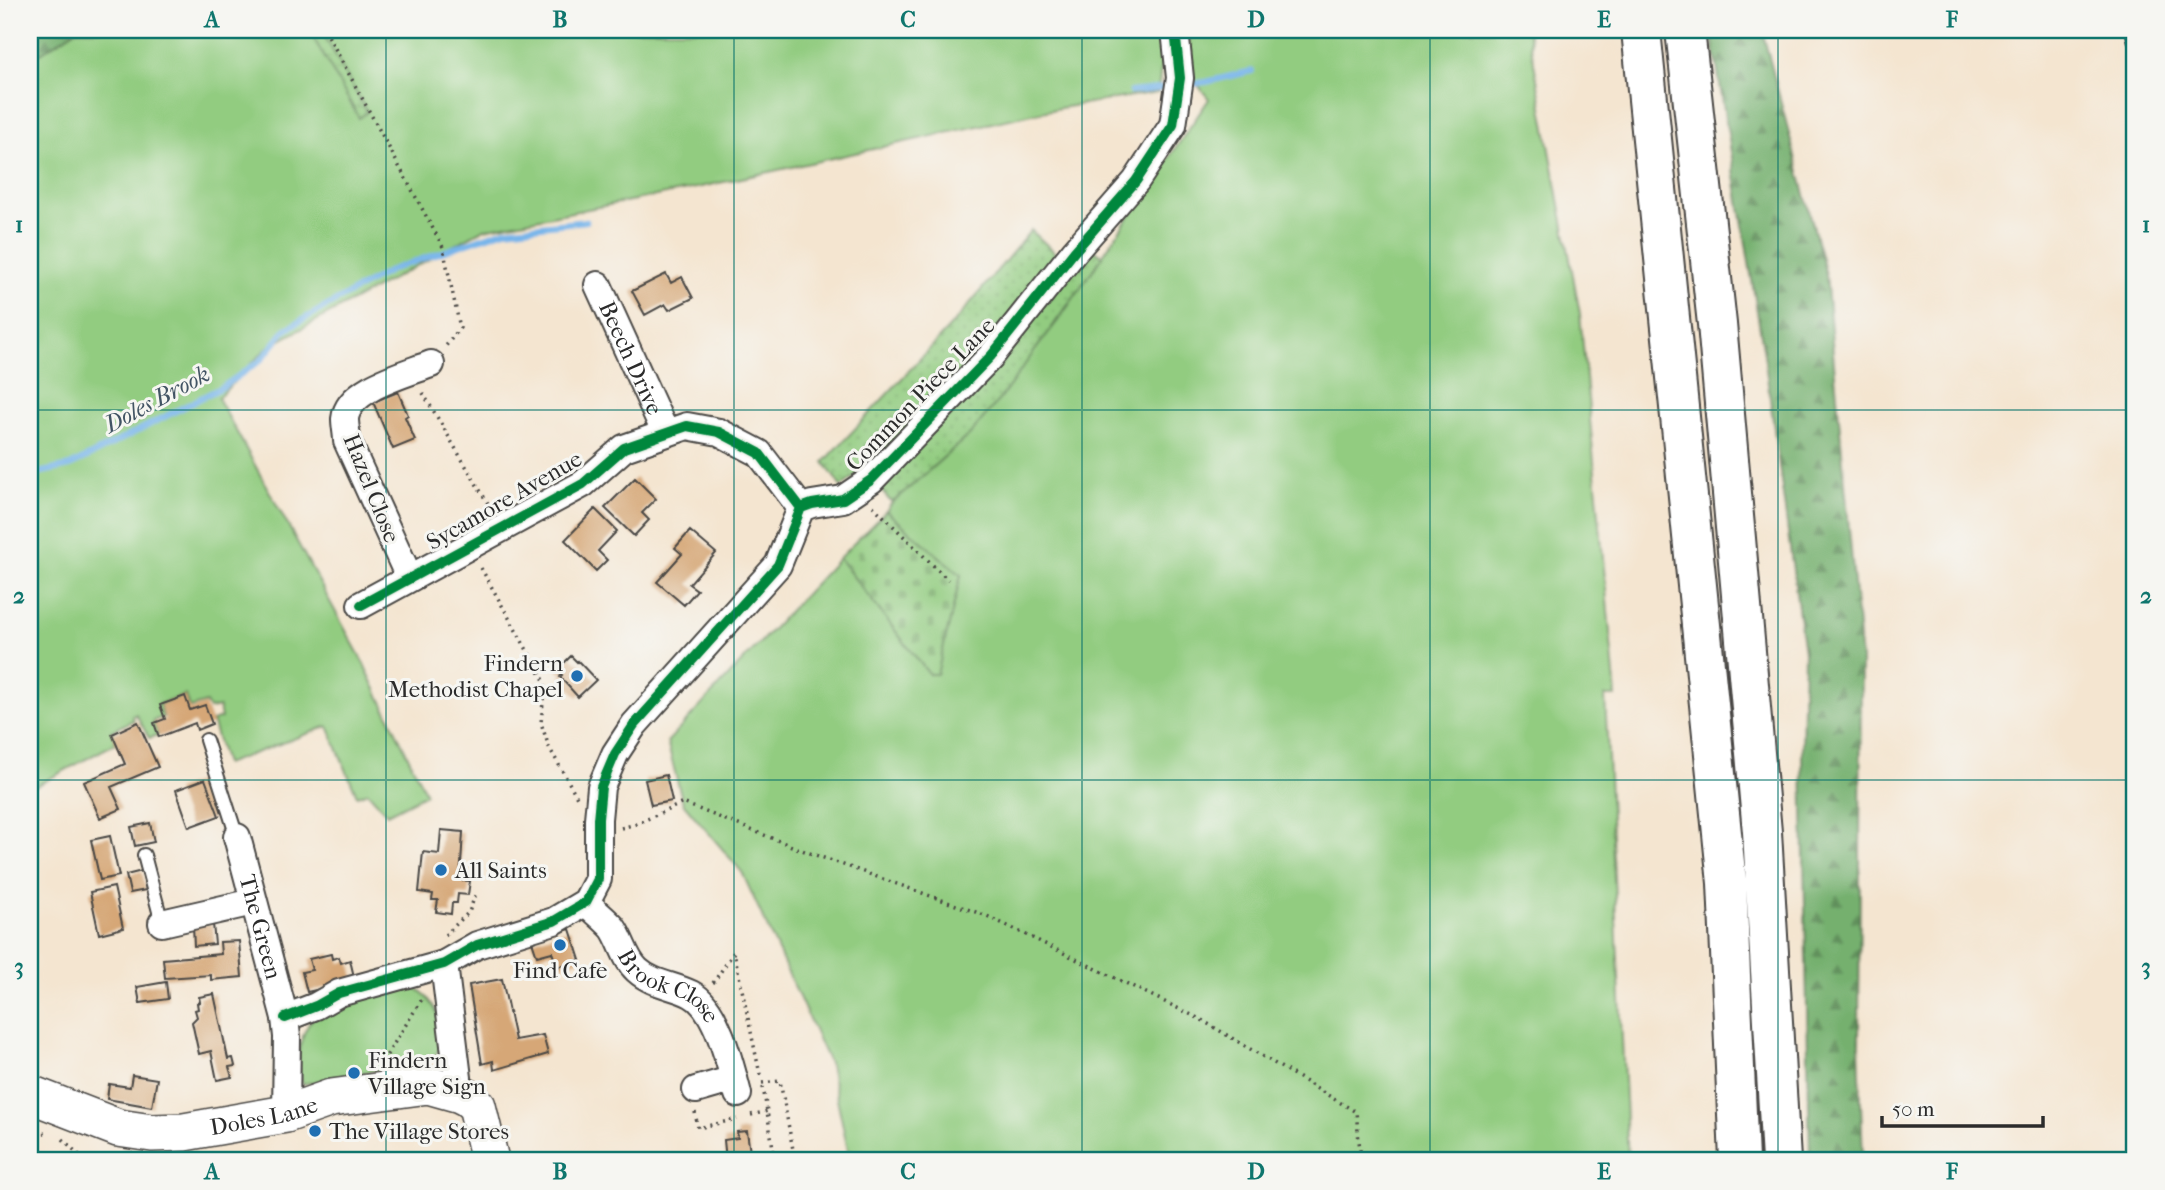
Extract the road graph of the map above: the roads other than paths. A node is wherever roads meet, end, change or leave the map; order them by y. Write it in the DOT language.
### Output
graph roads {
  1 [pos="1175,30"];
  2 [pos="1642,30"];
  3 [pos="1685,30"];
  4 [pos="2132,30"];
  5 [pos="2135,42"];
  6 [pos="598,285"];
  7 [pos="430,364"];
  8 [pos="665,432"];
  9 [pos="801,508"];
  10 [pos="409,577"];
  11 [pos="361,605"];
  12 [pos="206,740"];
  13 [pos="237,837"];
  14 [pos="144,855"];
  15 [pos="253,902"];
  16 [pos="586,902"];
  17 [pos="162,923"];
  18 [pos="444,964"];
  19 [pos="285,1018"];
  20 [pos="696,1090"];
  21 [pos="30,1094"];
  22 [pos="460,1094"];
  23 [pos="286,1114"];
  24 [pos="490,1160"];
  25 [pos="1739,1160"];
  26 [pos="1781,1160"];
  1 -- 9 [label="street, Common Piece Lane"];
  2 -- 25 [label="highway"];
  3 -- 26 [label="highway"];
  4 -- 5 [label="lane"];
  6 -- 8 [label="street, Beech Drive"];
  7 -- 10 [label="street, Hazel Close"];
  8 -- 9 [label="street, Sycamore Avenue"];
  8 -- 10 [label="street, Sycamore Avenue"];
  9 -- 16 [label="street"];
  10 -- 11 [label="street, Sycamore Avenue"];
  12 -- 13 [label="lane"];
  13 -- 15 [label="street, The Green"];
  14 -- 17 [label="lane"];
  15 -- 17 [label="street"];
  15 -- 19 [label="street, The Green"];
  16 -- 18 [label="street"];
  16 -- 20 [label="street, Brook Close"];
  18 -- 19 [label="street"];
  18 -- 22 [label="street"];
  19 -- 23 [label="street, The Green"];
  21 -- 23 [label="street, Doles Lane"];
  22 -- 23 [label="street, Doles Lane"];
  22 -- 24 [label="street"];
}
